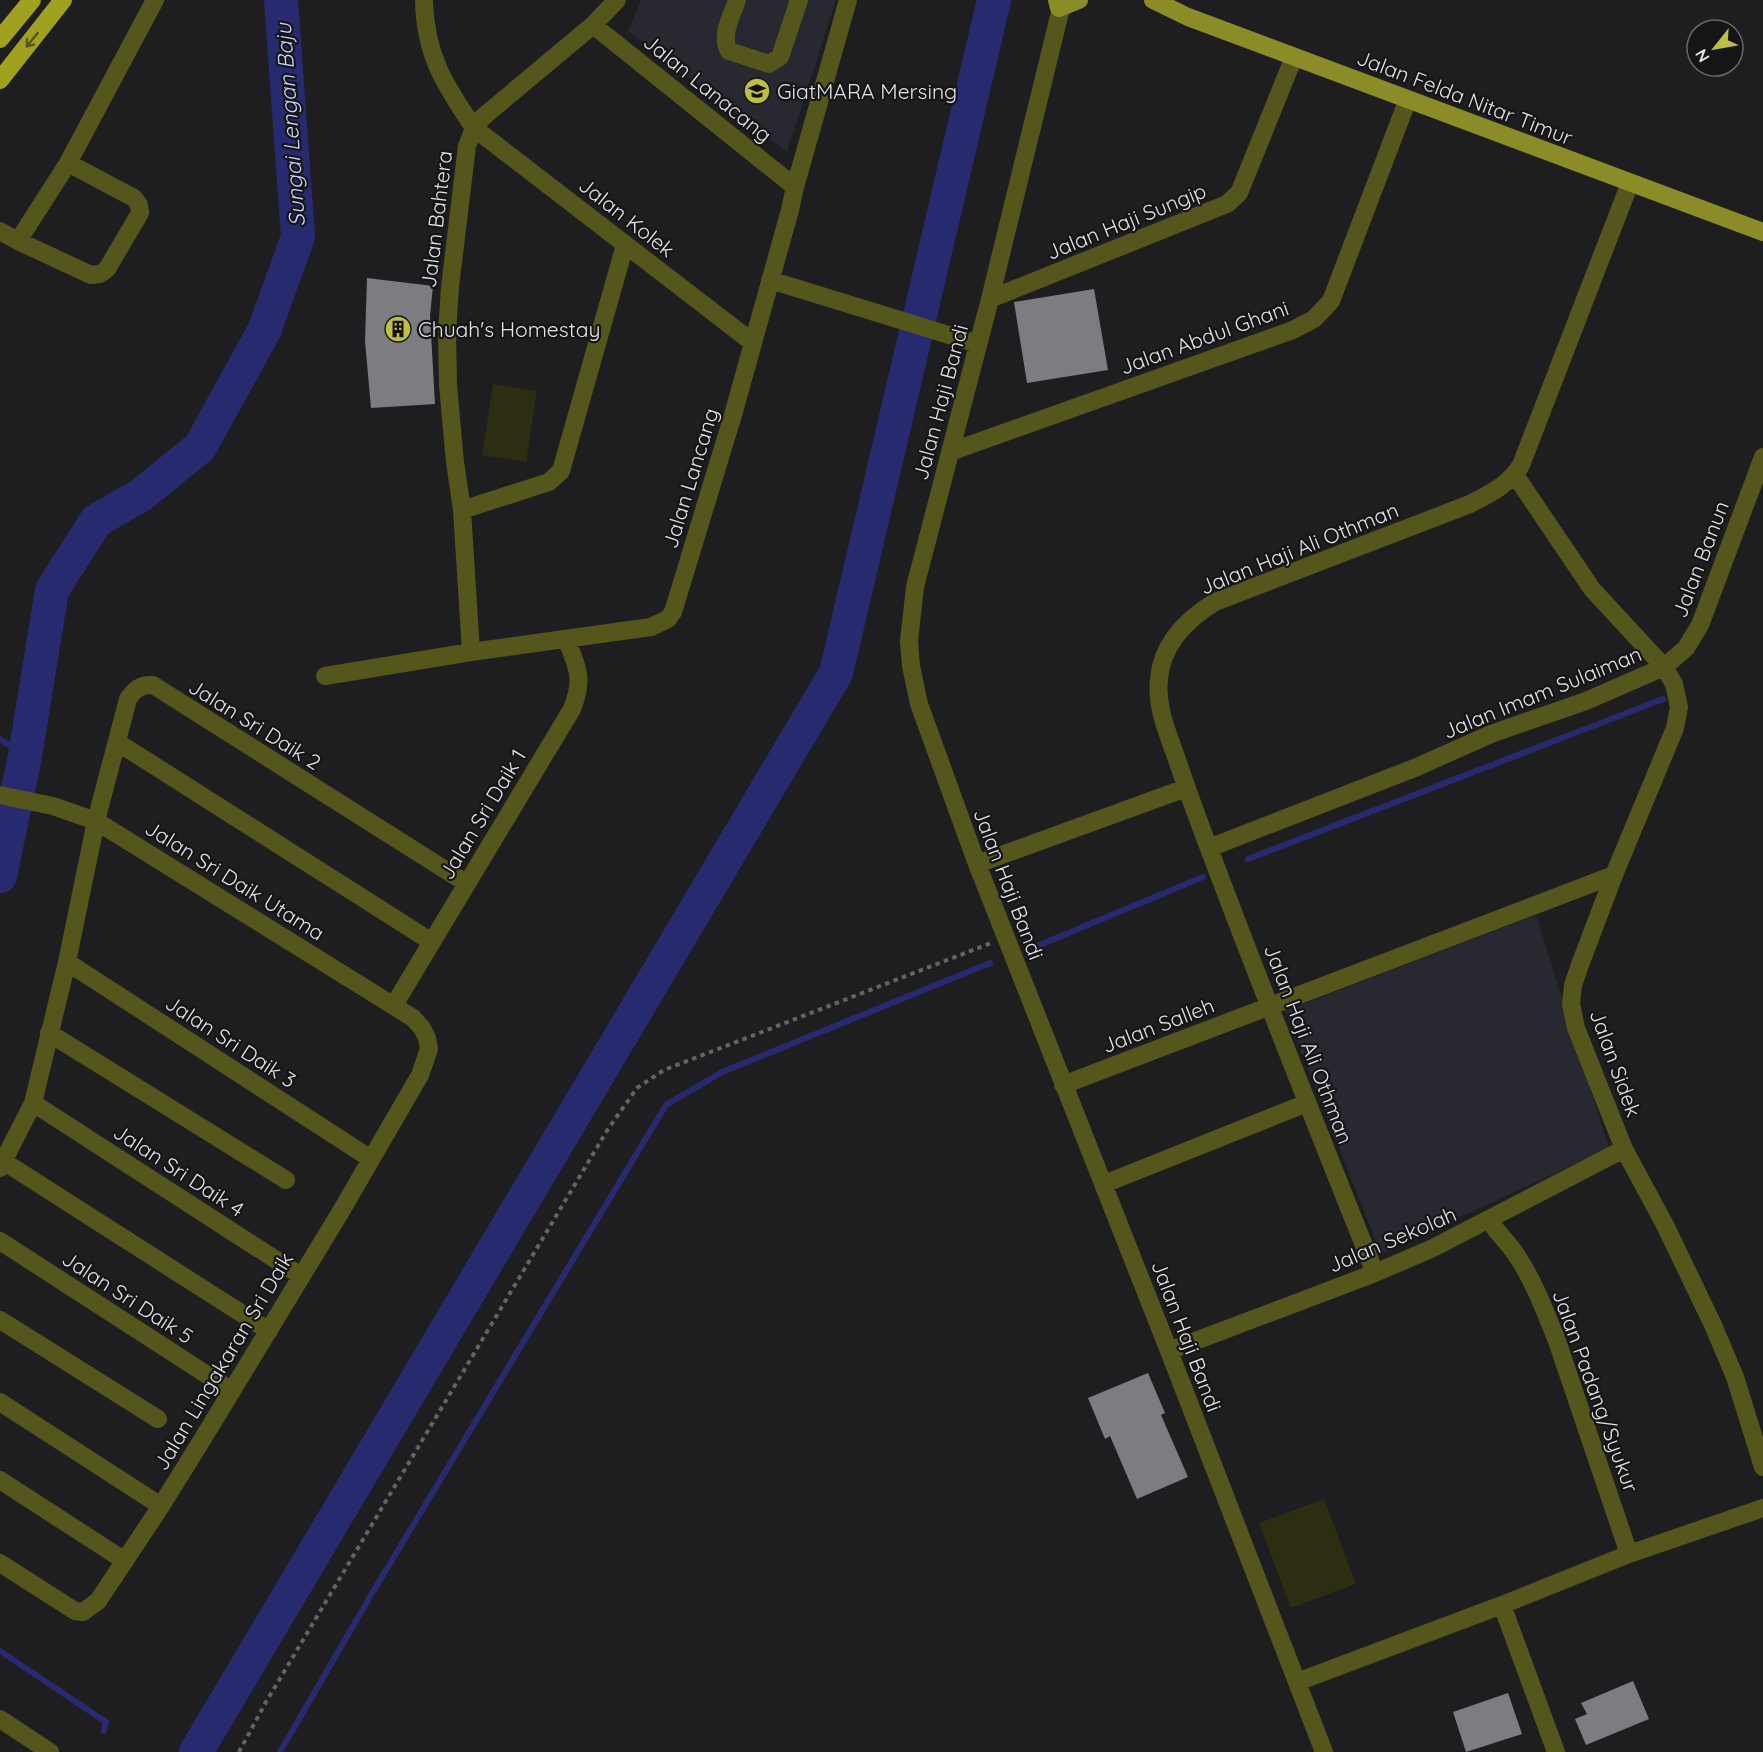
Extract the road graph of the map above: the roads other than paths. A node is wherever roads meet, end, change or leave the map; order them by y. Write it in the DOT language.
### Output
graph roads {
  1 [pos="32,0"];
  2 [pos="63,0"];
  3 [pos="155,0"];
  4 [pos="424,0"];
  5 [pos="617,0"];
  6 [pos="737,0"];
  7 [pos="799,0"];
  8 [pos="1079,0"];
  9 [pos="1153,0"];
  10 [pos="1060,3"];
  11 [pos="846,6"];
  12 [pos="593,25"];
  13 [pos="0,39"];
  14 [pos="1294,57"];
  15 [pos="0,80"];
  16 [pos="1408,99"];
  17 [pos="474,128"];
  18 [pos="68,163"];
  19 [pos="1630,183"];
  20 [pos="795,187"];
  21 [pos="0,231"];
  22 [pos="1763,232"];
  23 [pos="18,242"];
  24 [pos="625,245"];
  25 [pos="770,280"];
  26 [pos="990,299"];
  27 [pos="752,342"];
  28 [pos="978,344"];
  29 [pos="950,452"];
  30 [pos="1763,457"];
  31 [pos="1515,475"];
  32 [pos="462,510"];
  33 [pos="566,639"];
  34 [pos="471,652"];
  35 [pos="1664,668"];
  36 [pos="325,676"];
  37 [pos="117,742"];
  38 [pos="1186,788"];
  39 [pos="1,795"];
  40 [pos="96,821"];
  41 [pos="1209,848"];
  42 [pos="976,864"];
  43 [pos="1614,875"];
  44 [pos="466,883"];
  45 [pos="432,942"];
  46 [pos="67,962"];
  47 [pos="394,1005"];
  48 [pos="1269,1006"];
  49 [pos="49,1033"];
  50 [pos="427,1038"];
  51 [pos="1063,1085"];
  52 [pos="33,1102"];
  53 [pos="1307,1103"];
  54 [pos="1624,1149"];
  55 [pos="371,1159"];
  56 [pos="2,1165"];
  57 [pos="286,1180"];
  58 [pos="1104,1184"];
  59 [pos="1489,1220"];
  60 [pos="0,1241"];
  61 [pos="1375,1273"];
  62 [pos="301,1276"];
  63 [pos="0,1320"];
  64 [pos="269,1331"];
  65 [pos="1169,1351"];
  66 [pos="232,1391"];
  67 [pos="0,1402"];
  68 [pos="158,1419"];
  69 [pos="1763,1467"];
  70 [pos="0,1480"];
  71 [pos="161,1506"];
  72 [pos="1763,1508"];
  73 [pos="1629,1554"];
  74 [pos="125,1561"];
  75 [pos="0,1563"];
  76 [pos="1502,1605"];
  77 [pos="1297,1682"];
  78 [pos="0,1719"];
  79 [pos="50,1752"];
  80 [pos="1324,1752"];
  81 [pos="1556,1752"];
  1 -- 13 [label="highway"];
  2 -- 15 [label="highway, one-way"];
  3 -- 18 [label="street"];
  4 -- 17 [label="street, Jalan Kolek"];
  5 -- 12 [label="street, Jalan Bahtera"];
  6 -- 7 [label="street"];
  8 -- 10 [label="main road"];
  9 -- 14 [label="main road, Jalan Felda Nitar Timur"];
  10 -- 26 [label="street, Jalan Haji Bandi"];
  11 -- 20 [label="street, Jalan Lancang"];
  12 -- 17 [label="street, Jalan Bahtera"];
  12 -- 20 [label="street, Jalan Lanacang"];
  14 -- 16 [label="main road, Jalan Felda Nitar Timur"];
  14 -- 26 [label="street, Jalan Haji Sungip"];
  16 -- 19 [label="main road, Jalan Felda Nitar Timur"];
  16 -- 29 [label="street, Jalan Abdul Ghani"];
  17 -- 24 [label="street, Jalan Kolek"];
  17 -- 32 [label="street, Jalan Bahtera"];
  18 -- 23 [label="street"];
  18 -- 23 [label="street"];
  19 -- 22 [label="main road, Jalan Felda Nitar Timur"];
  19 -- 31 [label="street, Jalan Haji Ali Othman"];
  20 -- 25 [label="street, Jalan Lancang"];
  21 -- 23 [label="street"];
  24 -- 27 [label="street, Jalan Kolek"];
  24 -- 32 [label="street"];
  25 -- 27 [label="street, Jalan Lancang"];
  25 -- 28 [label="street"];
  26 -- 28 [label="street, Jalan Haji Bandi"];
  27 -- 33 [label="street, Jalan Lancang"];
  28 -- 29 [label="street, Jalan Haji Bandi"];
  29 -- 42 [label="street, Jalan Haji Bandi"];
  30 -- 35 [label="street, Jalan Banun"];
  31 -- 35 [label="street, Jalan Imam Sulaiman"];
  31 -- 38 [label="street, Jalan Haji Ali Othman"];
  32 -- 34 [label="street, Jalan Bahtera"];
  33 -- 34 [label="street, Jalan Lancang"];
  33 -- 44 [label="street, Jalan Sri Daik 1"];
  34 -- 36 [label="street, Jalan Lancang"];
  35 -- 41 [label="street, Jalan Imam Sulaiman"];
  35 -- 43 [label="street, Jalan Sidek"];
  37 -- 40 [label="street, Jalan Sri Daik 2"];
  37 -- 44 [label="street, Jalan Sri Daik 2"];
  37 -- 45 [label="street"];
  38 -- 41 [label="street, Jalan Haji Ali Othman"];
  38 -- 42 [label="street"];
  39 -- 40 [label="street, Jalan Sri Daik Utama"];
  40 -- 46 [label="street"];
  40 -- 47 [label="street, Jalan Sri Daik Utama"];
  41 -- 48 [label="street, Jalan Haji Ali Othman"];
  42 -- 51 [label="street, Jalan Haji Bandi"];
  43 -- 48 [label="street, Jalan Salleh"];
  43 -- 54 [label="street, Jalan Sidek"];
  44 -- 45 [label="street, Jalan Sri Daik 1"];
  45 -- 47 [label="street, Jalan Sri Daik 1"];
  46 -- 49 [label="street"];
  46 -- 55 [label="street, Jalan Sri Daik 3"];
  47 -- 50 [label="street, Jalan Sri Daik Utama"];
  48 -- 51 [label="street, Jalan Salleh"];
  48 -- 53 [label="street, Jalan Haji Ali Othman"];
  49 -- 52 [label="street"];
  49 -- 57 [label="street"];
  50 -- 55 [label="street, Jalan Lingakaran Sri Daik"];
  51 -- 58 [label="street, Jalan Haji Bandi"];
  52 -- 56 [label="street"];
  52 -- 62 [label="street, Jalan Sri Daik 4"];
  53 -- 58 [label="street"];
  53 -- 61 [label="street, Jalan Haji Ali Othman"];
  54 -- 59 [label="street, Jalan Sekolah"];
  54 -- 69 [label="street, Jalan Sidek"];
  55 -- 62 [label="street, Jalan Lingakaran Sri Daik"];
  56 -- 64 [label="street"];
  58 -- 65 [label="street, Jalan Haji Bandi"];
  59 -- 61 [label="street, Jalan Sekolah"];
  59 -- 73 [label="street, Jalan Padang/Syukur"];
  60 -- 66 [label="street, Jalan Sri Daik 5"];
  61 -- 65 [label="street, Jalan Sekolah"];
  62 -- 64 [label="street, Jalan Lingakaran Sri Daik"];
  63 -- 68 [label="street"];
  64 -- 66 [label="street, Jalan Lingakaran Sri Daik"];
  65 -- 77 [label="street, Jalan Haji Bandi"];
  66 -- 71 [label="street, Jalan Lingakaran Sri Daik"];
  67 -- 71 [label="street"];
  70 -- 74 [label="street"];
  71 -- 74 [label="street, Jalan Lingakaran Sri Daik"];
  72 -- 73 [label="street"];
  73 -- 76 [label="street"];
  74 -- 75 [label="street, Jalan Lingakaran Sri Daik"];
  76 -- 77 [label="street"];
  76 -- 81 [label="street"];
  77 -- 80 [label="street, Jalan Haji Bandi"];
  78 -- 79 [label="street"];
}
